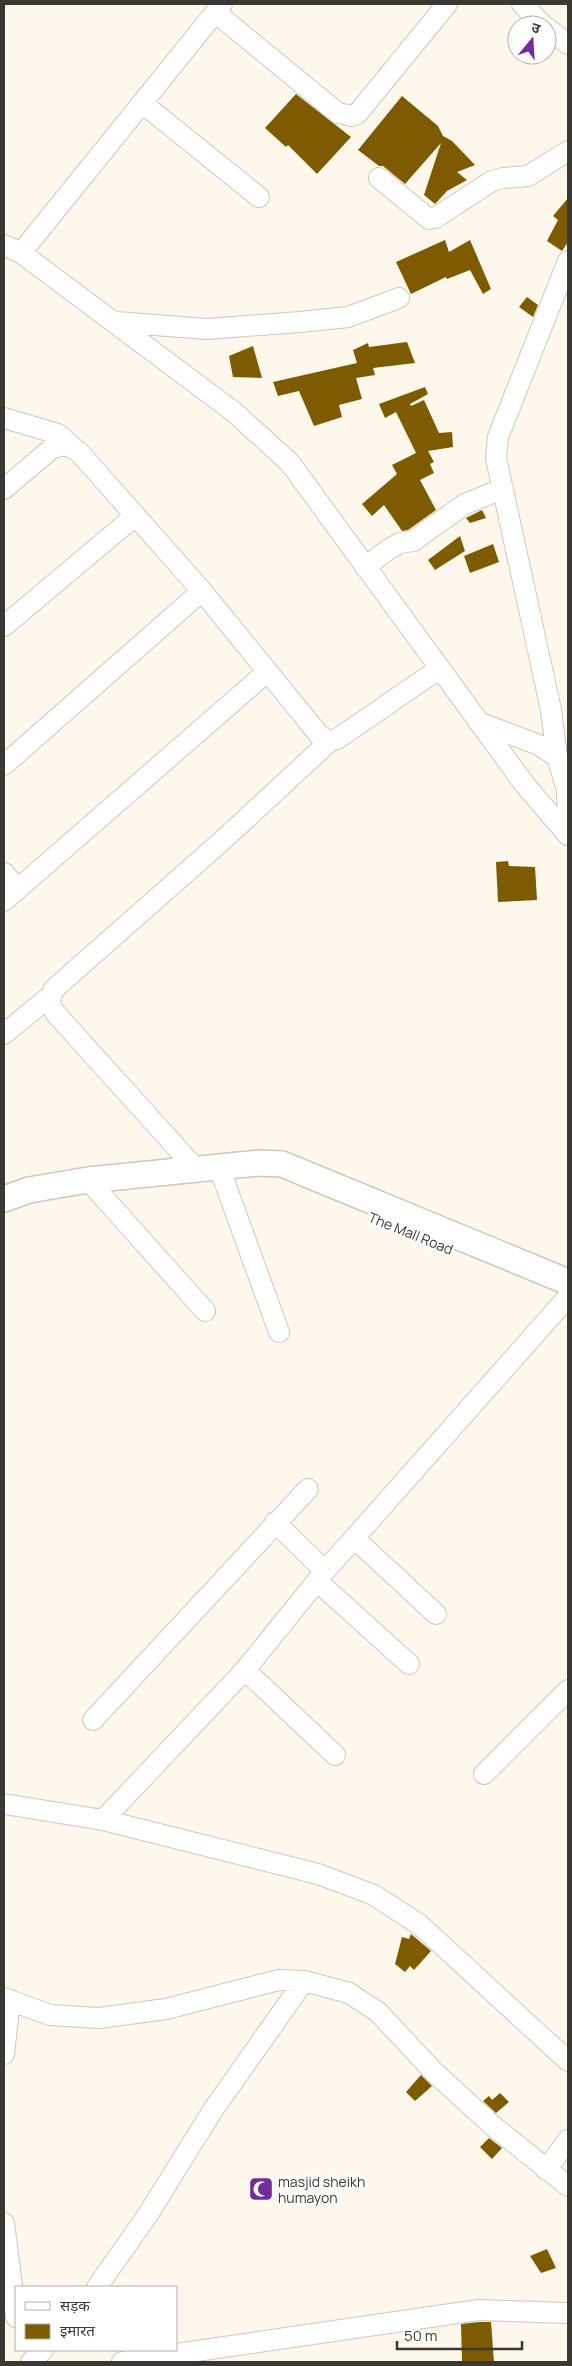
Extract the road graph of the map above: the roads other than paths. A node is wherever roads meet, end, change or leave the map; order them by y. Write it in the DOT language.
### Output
graph roads {
  1 [pos="447,4"];
  2 [pos="522,4"];
  3 [pos="219,8"];
  4 [pos="533,15"];
  5 [pos="557,36"];
  6 [pos="568,44"];
  7 [pos="142,102"];
  8 [pos="568,151"];
  9 [pos="379,178"];
  10 [pos="259,197"];
  11 [pos="12,249"];
  12 [pos="568,261"];
  13 [pos="399,298"];
  14 [pos="116,322"];
  15 [pos="4,418"];
  16 [pos="79,452"];
  17 [pos="4,489"];
  18 [pos="502,489"];
  19 [pos="135,516"];
  20 [pos="365,567"];
  21 [pos="202,591"];
  22 [pos="4,626"];
  23 [pos="439,670"];
  24 [pos="267,672"];
  25 [pos="478,722"];
  26 [pos="330,741"];
  27 [pos="4,765"];
  28 [pos="563,767"];
  29 [pos="568,817"];
  30 [pos="568,835"];
  31 [pos="4,873"];
  32 [pos="11,895"];
  33 [pos="49,998"];
  34 [pos="4,1034"];
  35 [pos="258,1163"];
  36 [pos="207,1168"];
  37 [pos="88,1180"];
  38 [pos="4,1199"];
  39 [pos="568,1282"];
  40 [pos="568,1297"];
  41 [pos="205,1311"];
  42 [pos="279,1332"];
  43 [pos="308,1489"];
  44 [pos="275,1522"];
  45 [pos="354,1538"];
  46 [pos="321,1576"];
  47 [pos="436,1614"];
  48 [pos="409,1664"];
  49 [pos="245,1670"];
  50 [pos="568,1690"];
  51 [pos="93,1720"];
  52 [pos="335,1754"];
  53 [pos="484,1774"];
  54 [pos="4,1804"];
  55 [pos="103,1820"];
  56 [pos="304,1981"];
  57 [pos="7,1999"];
  58 [pos="4,2054"];
  59 [pos="568,2061"];
  60 [pos="568,2140"];
  61 [pos="546,2170"];
  62 [pos="568,2186"];
  63 [pos="4,2223"];
  64 [pos="98,2286"];
  65 [pos="15,2309"];
  66 [pos="568,2313"];
  67 [pos="42,2351"];
  68 [pos="31,2362"];
  69 [pos="122,2362"];
  1 -- 3 [label="street"];
  2 -- 4 [label="street"];
  3 -- 7 [label="street"];
  5 -- 6 [label="street"];
  7 -- 10 [label="street"];
  7 -- 11 [label="street"];
  8 -- 9 [label="street"];
  11 -- 14 [label="street"];
  12 -- 18 [label="street"];
  13 -- 14 [label="street"];
  14 -- 20 [label="street"];
  15 -- 16 [label="street"];
  16 -- 17 [label="street"];
  16 -- 19 [label="street"];
  18 -- 20 [label="street"];
  18 -- 28 [label="street"];
  19 -- 21 [label="street"];
  19 -- 22 [label="street"];
  20 -- 23 [label="street"];
  21 -- 24 [label="street"];
  21 -- 27 [label="street"];
  23 -- 25 [label="street"];
  23 -- 26 [label="street"];
  24 -- 26 [label="street"];
  24 -- 32 [label="street"];
  25 -- 28 [label="street"];
  25 -- 30 [label="street"];
  26 -- 33 [label="street"];
  28 -- 29 [label="street"];
  31 -- 32 [label="street"];
  33 -- 34 [label="street"];
  33 -- 36 [label="street"];
  35 -- 36 [label="main road, The Mall Road"];
  35 -- 39 [label="main road, The Mall Road"];
  35 -- 40 [label="main road, The Mall Road"];
  36 -- 37 [label="main road, The Mall Road"];
  36 -- 42 [label="street"];
  37 -- 38 [label="main road, The Mall Road"];
  37 -- 41 [label="street"];
  40 -- 45 [label="street"];
  43 -- 44 [label="street"];
  44 -- 46 [label="street"];
  44 -- 51 [label="street"];
  45 -- 46 [label="street"];
  45 -- 47 [label="street"];
  46 -- 48 [label="street"];
  46 -- 49 [label="street"];
  49 -- 52 [label="street"];
  49 -- 55 [label="street"];
  50 -- 53 [label="street"];
  54 -- 55 [label="street"];
  55 -- 59 [label="street"];
  56 -- 57 [label="street"];
  56 -- 61 [label="street"];
  56 -- 64 [label="street"];
  57 -- 58 [label="street"];
  60 -- 61 [label="street"];
  61 -- 62 [label="street"];
  63 -- 65 [label="street"];
  66 -- 69 [label="street"];
  67 -- 68 [label="street"];
}
